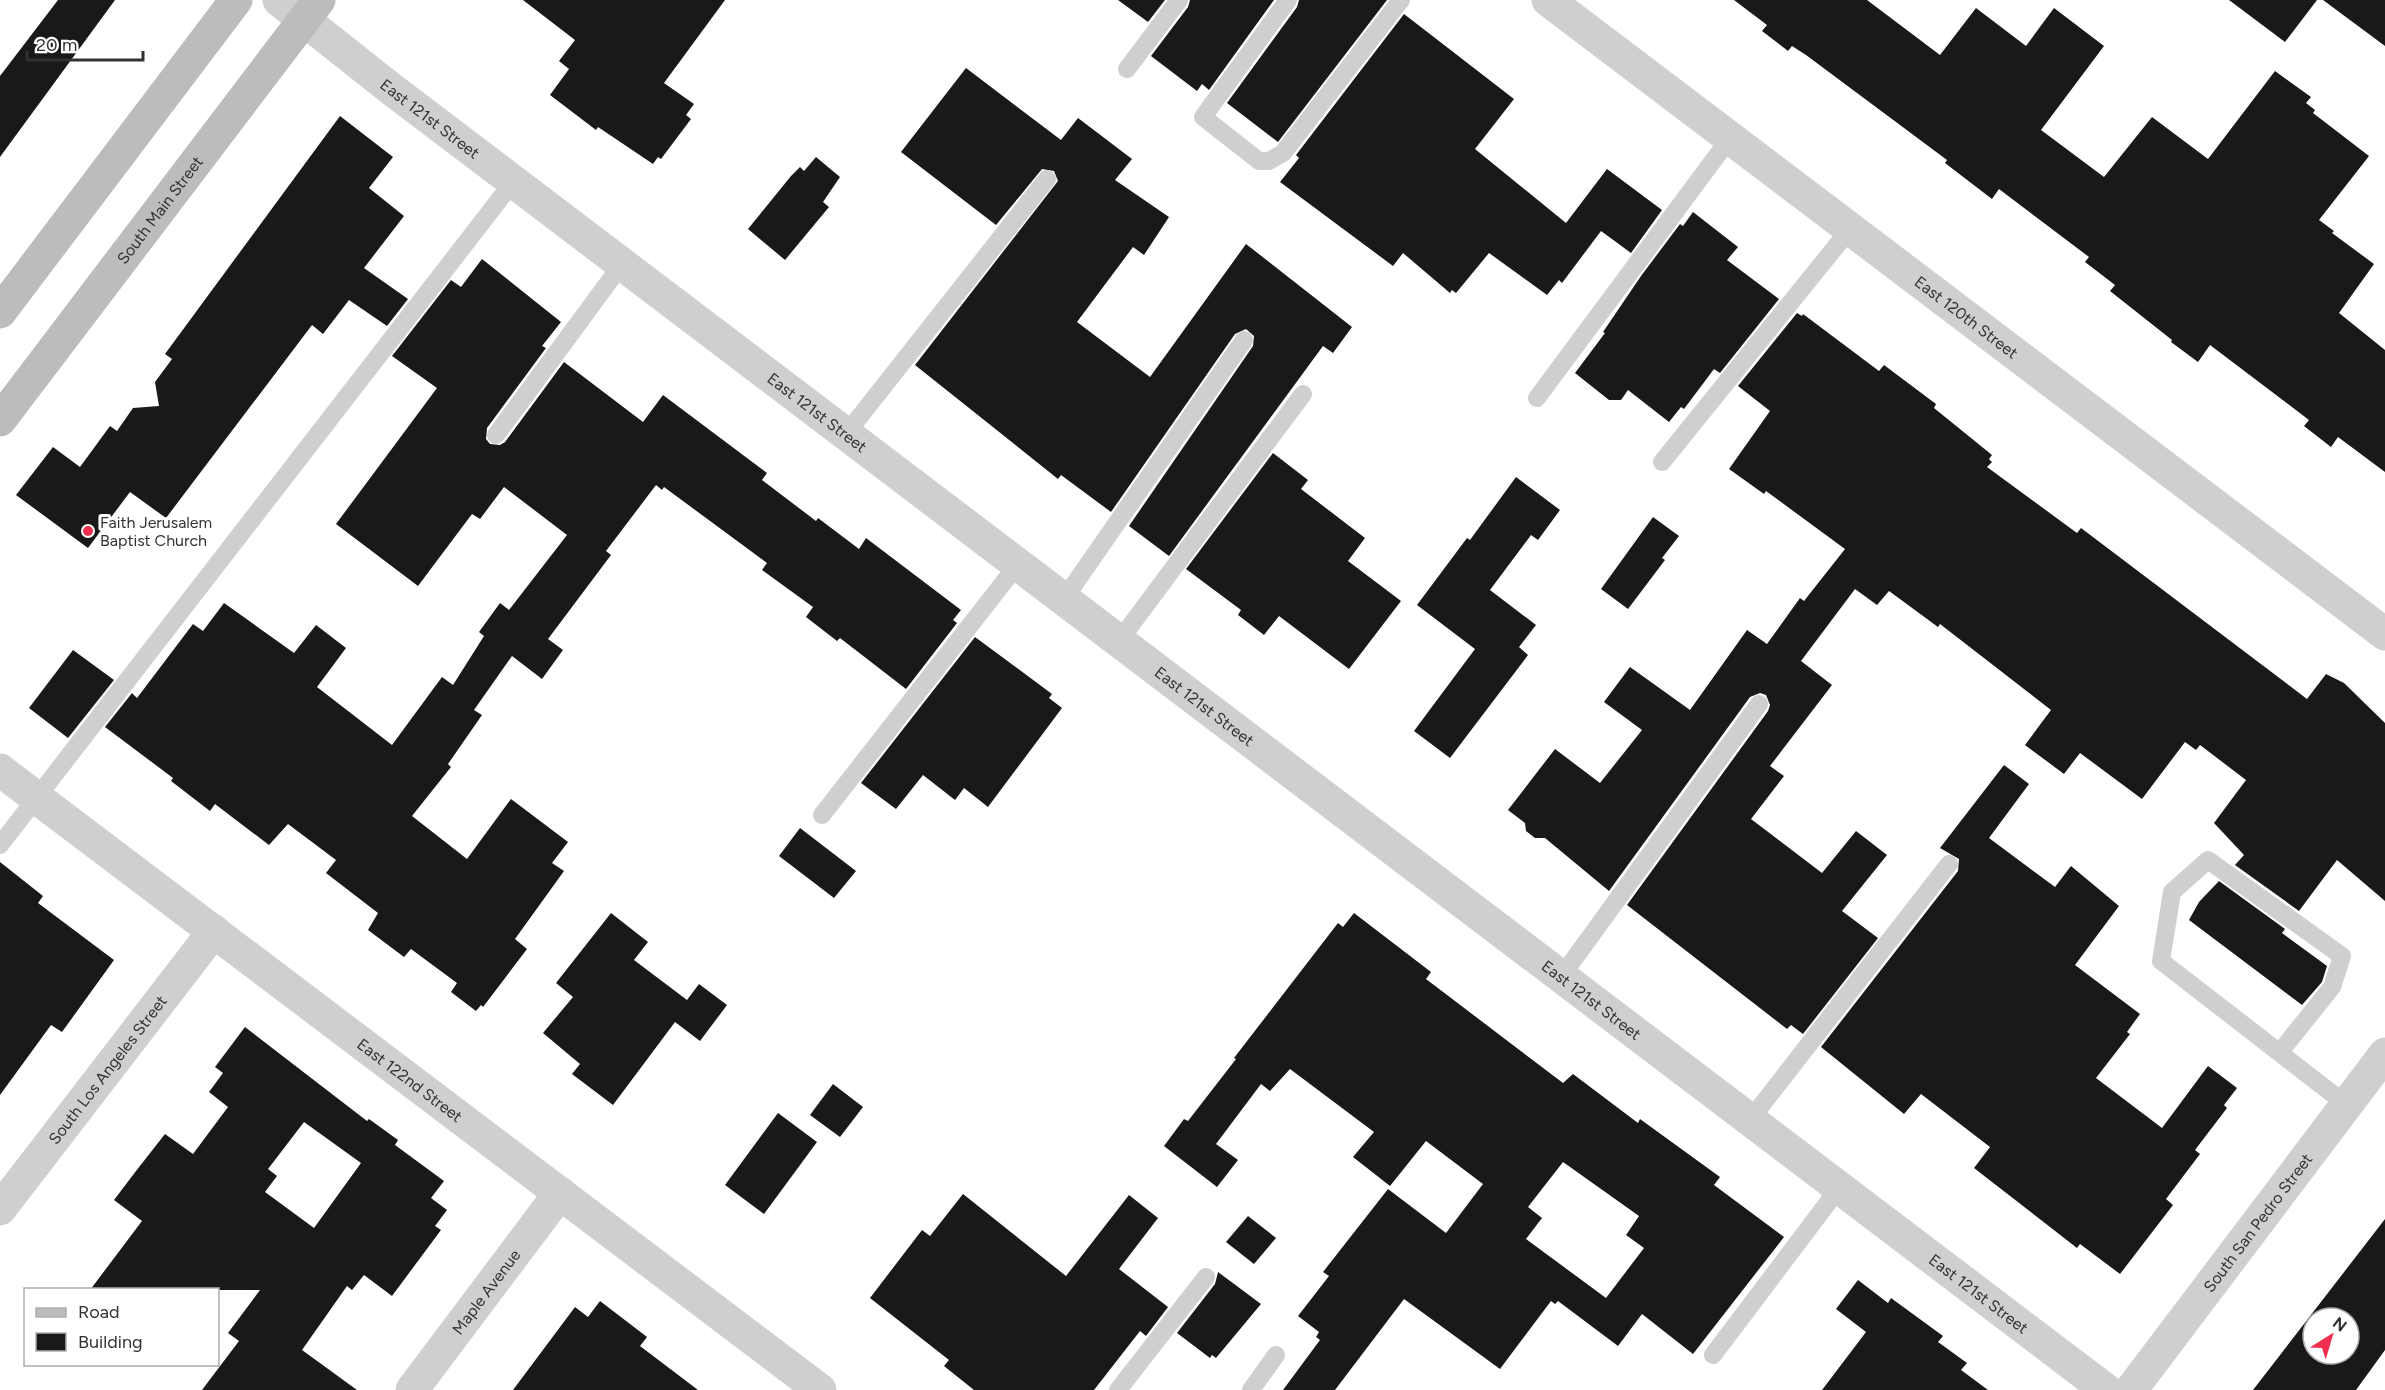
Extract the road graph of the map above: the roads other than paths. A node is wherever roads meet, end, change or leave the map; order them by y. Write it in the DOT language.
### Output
graph roads {
  1 [pos="236,0"];
  2 [pos="279,0"];
  3 [pos="1179,0"];
  4 [pos="1288,0"];
  5 [pos="1401,0"];
  6 [pos="1548,0"];
  7 [pos="312,10"];
  8 [pos="1127,69"];
  9 [pos="1730,138"];
  10 [pos="1047,179"];
  11 [pos="513,182"];
  12 [pos="1850,229"];
  13 [pos="622,264"];
  14 [pos="0,312"];
  15 [pos="1244,340"];
  16 [pos="1303,394"];
  17 [pos="1537,398"];
  18 [pos="0,420"];
  19 [pos="846,434"];
  20 [pos="496,435"];
  21 [pos="1662,462"];
  22 [pos="1018,564"];
  23 [pos="1064,599"];
  24 [pos="2385,634"];
  25 [pos="1119,641"];
  26 [pos="1759,704"];
  27 [pos="0,770"];
  28 [pos="37,798"];
  29 [pos="822,815"];
  30 [pos="0,845"];
  31 [pos="1949,864"];
  32 [pos="214,931"];
  33 [pos="1561,977"];
  34 [pos="2280,1052"];
  35 [pos="2380,1071"];
  36 [pos="2347,1105"];
  37 [pos="1750,1120"];
  38 [pos="1839,1188"];
  39 [pos="560,1193"];
  40 [pos="0,1209"];
  41 [pos="1206,1277"];
  42 [pos="1276,1355"];
  43 [pos="1713,1355"];
  44 [pos="412,1390"];
  45 [pos="820,1390"];
  46 [pos="1118,1390"];
  47 [pos="1251,1390"];
  48 [pos="2106,1390"];
  49 [pos="2132,1390"];
  1 -- 14 [label="main road"];
  2 -- 7 [label="street, East 121st Street"];
  3 -- 8 [label="lane"];
  4 -- 5 [label="lane"];
  6 -- 9 [label="street, East 120th Street"];
  7 -- 11 [label="street, East 121st Street"];
  7 -- 18 [label="main road, South Main Street"];
  9 -- 12 [label="street, East 120th Street"];
  9 -- 17 [label="lane"];
  10 -- 19 [label="lane"];
  11 -- 13 [label="street, East 121st Street"];
  11 -- 28 [label="lane"];
  12 -- 21 [label="lane"];
  12 -- 24 [label="street, East 120th Street"];
  13 -- 19 [label="street, East 121st Street"];
  13 -- 20 [label="lane"];
  15 -- 23 [label="lane"];
  16 -- 25 [label="lane"];
  19 -- 22 [label="street, East 121st Street"];
  22 -- 23 [label="street, East 121st Street"];
  22 -- 29 [label="lane"];
  23 -- 25 [label="street, East 121st Street"];
  25 -- 33 [label="street, East 121st Street"];
  26 -- 33 [label="lane"];
  27 -- 28 [label="street, East 122nd Street"];
  28 -- 30 [label="lane"];
  28 -- 32 [label="street, East 122nd Street"];
  31 -- 37 [label="lane"];
  32 -- 39 [label="street, East 122nd Street"];
  32 -- 40 [label="street, South Los Angeles Street"];
  33 -- 37 [label="street, East 121st Street"];
  34 -- 34 [label="lane"];
  34 -- 36 [label="lane"];
  35 -- 36 [label="street, South San Pedro Street"];
  36 -- 49 [label="street, South San Pedro Street"];
  37 -- 38 [label="street, East 121st Street"];
  38 -- 43 [label="lane"];
  38 -- 48 [label="street, East 121st Street"];
  39 -- 44 [label="street, Maple Avenue"];
  39 -- 45 [label="street, East 122nd Street"];
  41 -- 46 [label="lane"];
  42 -- 47 [label="lane"];
}
